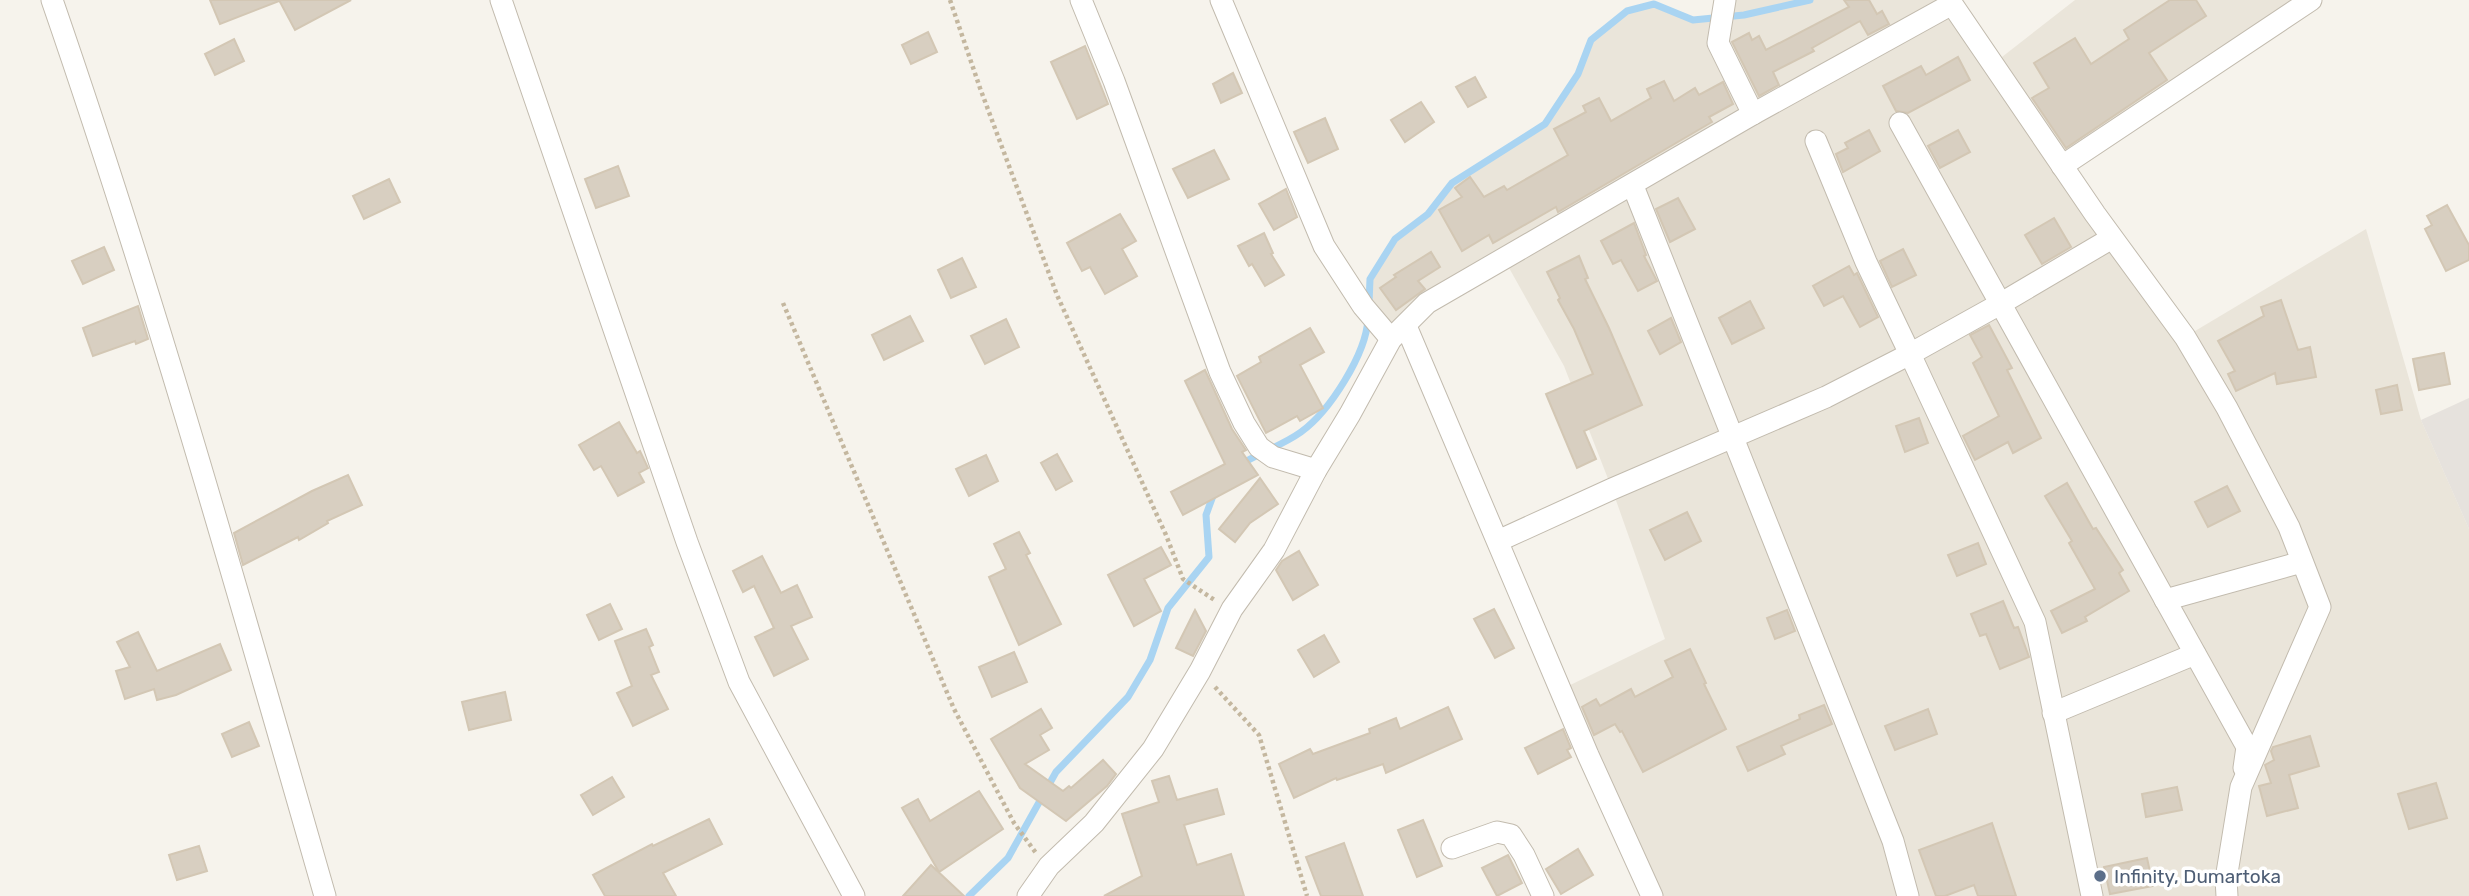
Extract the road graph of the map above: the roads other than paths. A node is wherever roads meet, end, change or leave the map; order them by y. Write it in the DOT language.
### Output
graph roads {
  1 [pos="52,0"];
  2 [pos="501,0"];
  3 [pos="1082,0"];
  4 [pos="1221,0"];
  5 [pos="1725,0"];
  6 [pos="2311,0"];
  7 [pos="1952,2"];
  8 [pos="1753,114"];
  9 [pos="1900,123"];
  10 [pos="1816,141"];
  11 [pos="2062,166"];
  12 [pos="1633,186"];
  13 [pos="2112,238"];
  14 [pos="2000,304"];
  15 [pos="1398,333"];
  16 [pos="1910,354"];
  17 [pos="1733,438"];
  18 [pos="1316,470"];
  19 [pos="1498,541"];
  20 [pos="2302,562"];
  21 [pos="2165,600"];
  22 [pos="2195,654"];
  23 [pos="2053,713"];
  24 [pos="2241,787"];
  25 [pos="1452,848"];
  26 [pos="1650,895"];
  27 [pos="325,896"];
  28 [pos="854,896"];
  29 [pos="1028,896"];
  30 [pos="1543,896"];
  31 [pos="1908,896"];
  32 [pos="2092,896"];
  33 [pos="2227,896"];
  1 -- 27 [label="street"];
  2 -- 28 [label="street"];
  3 -- 18 [label="street"];
  4 -- 15 [label="street"];
  5 -- 8 [label="street"];
  6 -- 11 [label="street"];
  7 -- 8 [label="street"];
  7 -- 11 [label="street"];
  8 -- 12 [label="street"];
  9 -- 14 [label="street"];
  10 -- 16 [label="street"];
  11 -- 13 [label="street"];
  12 -- 15 [label="street"];
  12 -- 17 [label="street"];
  13 -- 14 [label="street"];
  13 -- 20 [label="street"];
  14 -- 16 [label="street"];
  14 -- 21 [label="street"];
  15 -- 18 [label="street"];
  15 -- 19 [label="street"];
  16 -- 17 [label="street"];
  16 -- 23 [label="street"];
  17 -- 19 [label="street"];
  17 -- 31 [label="street"];
  18 -- 29 [label="street"];
  19 -- 26 [label="street"];
  20 -- 21 [label="street"];
  20 -- 24 [label="street"];
  21 -- 22 [label="street"];
  22 -- 23 [label="street"];
  22 -- 24 [label="street"];
  23 -- 32 [label="street"];
  24 -- 33 [label="street"];
  25 -- 30 [label="street"];
}
